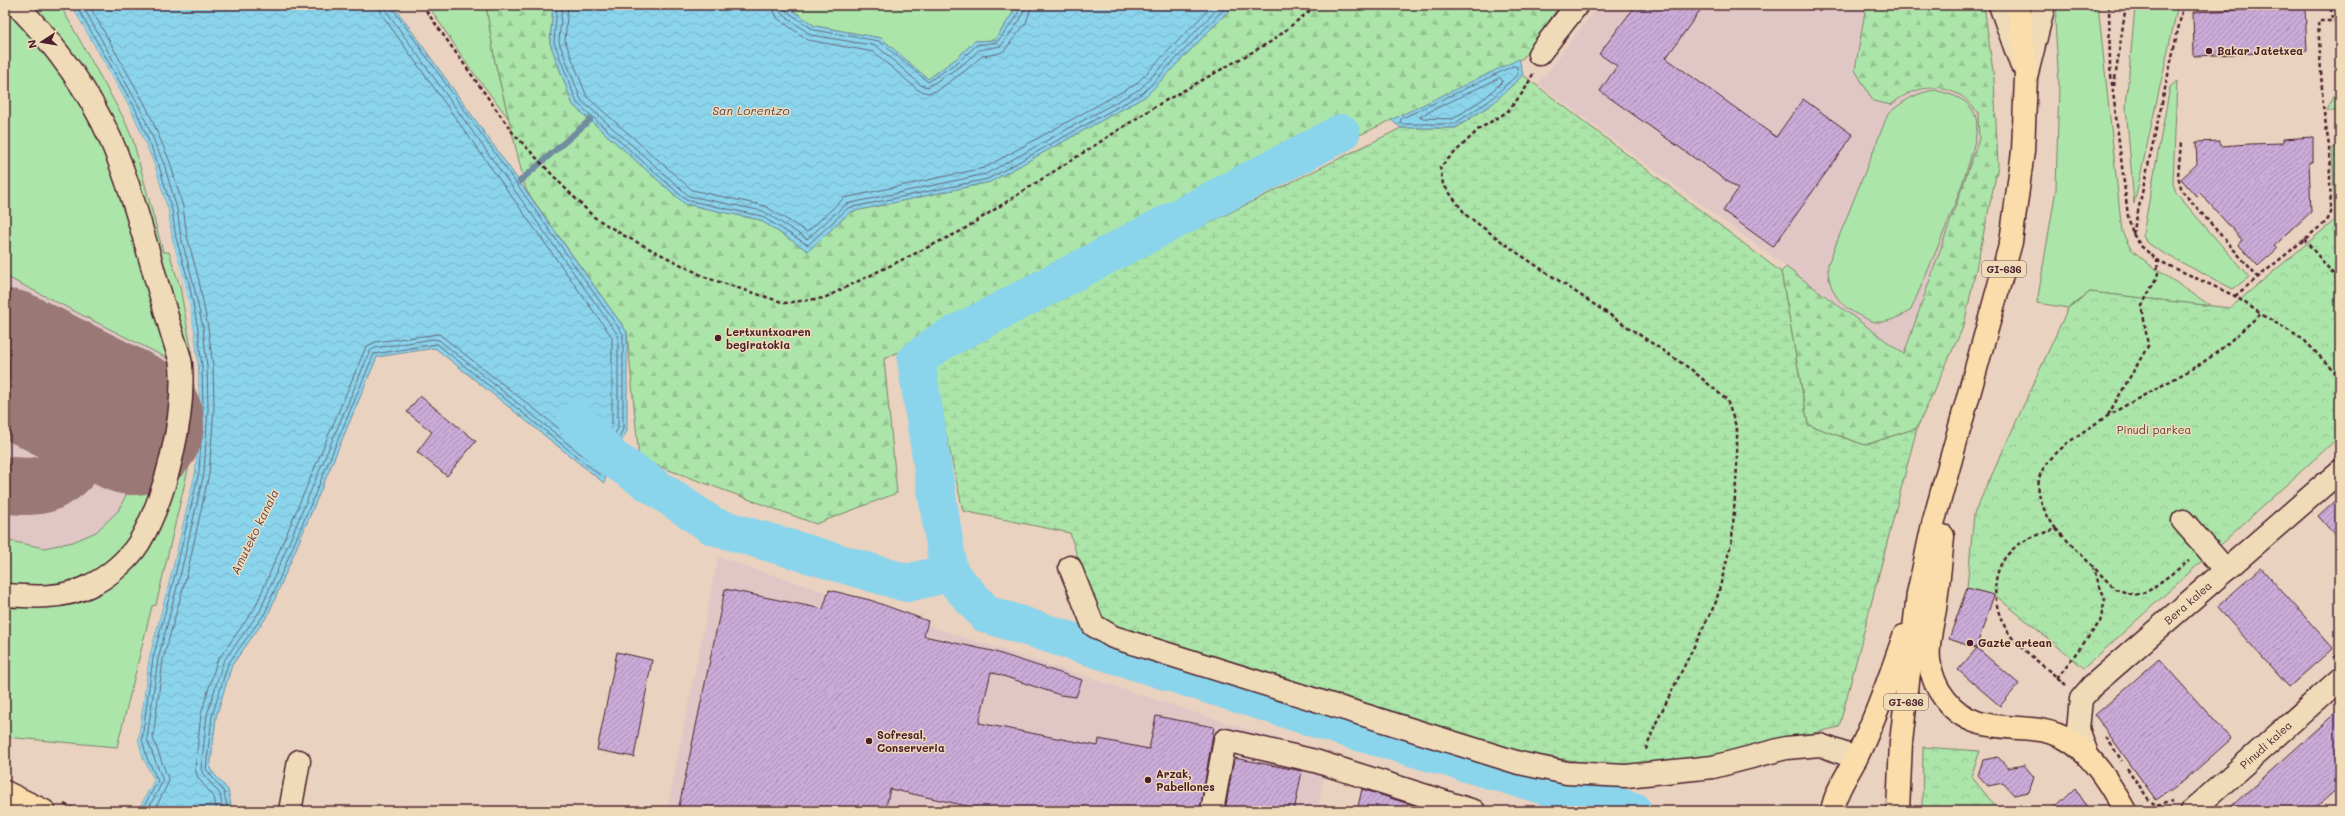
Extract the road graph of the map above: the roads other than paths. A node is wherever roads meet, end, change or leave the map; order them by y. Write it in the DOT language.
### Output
graph roads {
  1 [pos="17,5"];
  2 [pos="1577,5"];
  3 [pos="2000,5"];
  4 [pos="2019,5"];
  5 [pos="2044,5"];
  6 [pos="1539,54"];
  7 [pos="2026,76"];
  8 [pos="1951,456"];
  9 [pos="2340,471"];
  10 [pos="2183,521"];
  11 [pos="1070,567"];
  12 [pos="2226,570"];
  13 [pos="1918,594"];
  14 [pos="5,595"];
  15 [pos="2340,679"];
  16 [pos="2087,754"];
  17 [pos="1856,758"];
  18 [pos="298,761"];
  19 [pos="5,792"];
  20 [pos="2125,808"];
  21 [pos="44,811"];
  22 [pos="290,811"];
  23 [pos="1212,811"];
  24 [pos="1474,811"];
  25 [pos="1832,811"];
  26 [pos="1898,811"];
  27 [pos="2192,811"];
  1 -- 14 [label="street"];
  2 -- 6 [label="street"];
  3 -- 7 [label="street"];
  4 -- 7 [label="main road, GI-636"];
  5 -- 7 [label="street"];
  7 -- 8 [label="main road, GI-636"];
  8 -- 13 [label="main road, GI-636"];
  8 -- 16 [label="main road"];
  9 -- 12 [label="street, Bera kalea"];
  10 -- 12 [label="street"];
  11 -- 17 [label="street"];
  12 -- 16 [label="street, Bera kalea"];
  13 -- 17 [label="main road"];
  13 -- 26 [label="main road, GI-636"];
  15 -- 27 [label="street, Pinudi kalea"];
  16 -- 20 [label="main road"];
  17 -- 25 [label="main road"];
  18 -- 22 [label="street"];
  19 -- 21 [label="main road"];
  23 -- 24 [label="street"];
}
